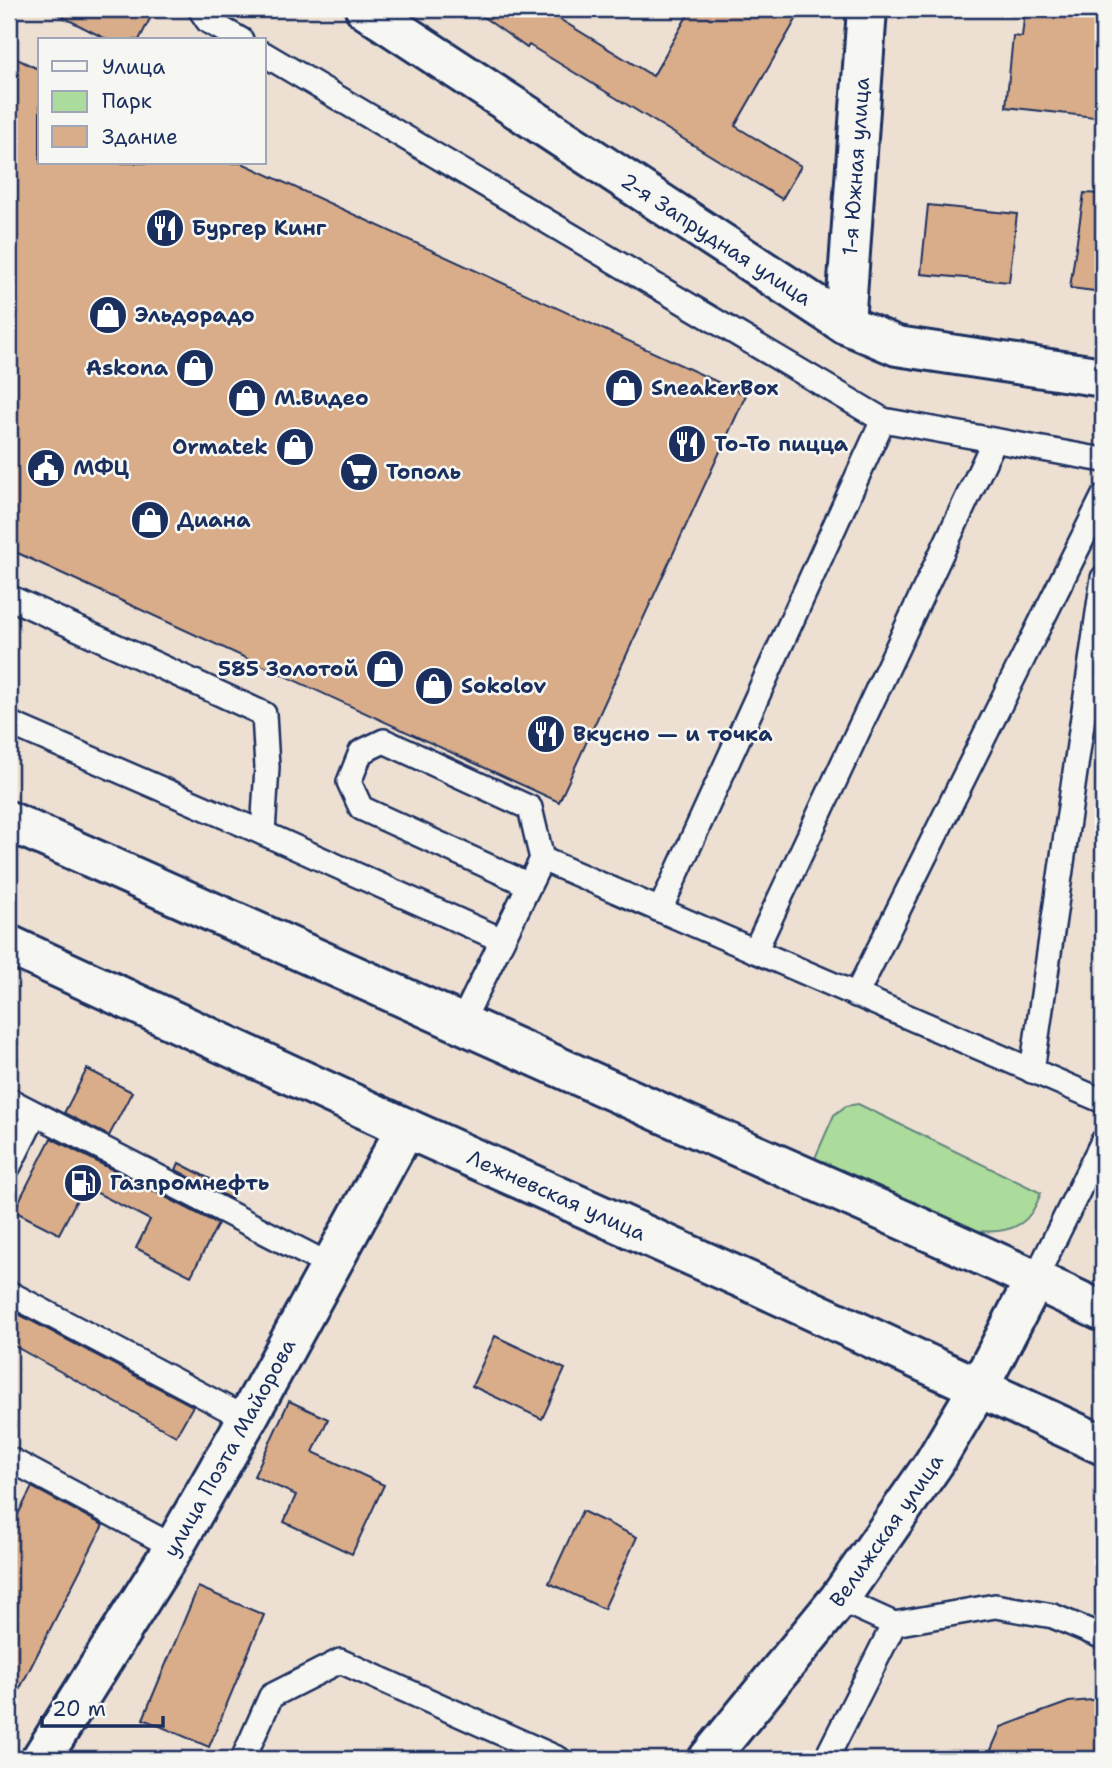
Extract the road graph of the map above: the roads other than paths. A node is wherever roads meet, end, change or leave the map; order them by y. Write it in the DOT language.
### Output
graph roads {
  1 [pos="200,9"];
  2 [pos="365,9"];
  3 [pos="867,9"];
  4 [pos="238,38"];
  5 [pos="266,55"];
  6 [pos="845,324"];
  7 [pos="1103,377"];
  8 [pos="883,420"];
  9 [pos="994,440"];
  10 [pos="1103,460"];
  11 [pos="1103,496"];
  12 [pos="1103,578"];
  13 [pos="9,597"];
  14 [pos="9,723"];
  15 [pos="9,821"];
  16 [pos="263,834"];
  17 [pos="542,859"];
  18 [pos="529,885"];
  19 [pos="660,910"];
  20 [pos="502,940"];
  21 [pos="9,945"];
  22 [pos="755,951"];
  23 [pos="856,995"];
  24 [pos="462,1022"];
  25 [pos="1032,1071"];
  26 [pos="9,1100"];
  27 [pos="1103,1101"];
  28 [pos="35,1114"];
  29 [pos="406,1128"];
  30 [pos="1103,1141"];
  31 [pos="9,1166"];
  32 [pos="331,1266"];
  33 [pos="1035,1279"];
  34 [pos="9,1293"];
  35 [pos="1103,1312"];
  36 [pos="979,1387"];
  37 [pos="247,1419"];
  38 [pos="1103,1446"];
  39 [pos="9,1459"];
  40 [pos="174,1547"];
  41 [pos="839,1599"];
  42 [pos="894,1625"];
  43 [pos="1103,1637"];
  44 [pos="41,1759"];
  45 [pos="243,1759"];
  46 [pos="559,1759"];
  47 [pos="708,1759"];
  48 [pos="826,1759"];
  1 -- 4 [label="lane"];
  2 -- 6 [label="main road, 2-я Запрудная улица"];
  3 -- 6 [label="main road, 1-я Южная улица"];
  5 -- 8 [label="lane"];
  6 -- 7 [label="main road, 2-я Запрудная улица"];
  8 -- 9 [label="lane"];
  8 -- 19 [label="lane"];
  9 -- 10 [label="lane"];
  9 -- 22 [label="lane"];
  11 -- 23 [label="lane"];
  12 -- 25 [label="lane"];
  13 -- 16 [label="lane"];
  14 -- 16 [label="lane"];
  15 -- 24 [label="main road"];
  16 -- 20 [label="lane"];
  17 -- 18 [label="lane"];
  17 -- 18 [label="lane"];
  17 -- 19 [label="lane"];
  18 -- 20 [label="lane"];
  19 -- 22 [label="lane"];
  20 -- 24 [label="lane"];
  21 -- 29 [label="main road, Лежневская улица"];
  22 -- 23 [label="lane"];
  23 -- 25 [label="lane"];
  24 -- 33 [label="main road"];
  25 -- 27 [label="lane"];
  26 -- 28 [label="lane"];
  28 -- 31 [label="lane"];
  28 -- 32 [label="lane"];
  29 -- 32 [label="main road, улица Поэта Майорова"];
  29 -- 36 [label="main road, Лежневская улица"];
  30 -- 33 [label="lane"];
  32 -- 37 [label="main road, улица Поэта Майорова"];
  33 -- 35 [label="main road"];
  33 -- 36 [label="main road, Велижская улица"];
  34 -- 37 [label="lane"];
  36 -- 38 [label="main road, Лежневская улица"];
  36 -- 41 [label="main road, Велижская улица"];
  37 -- 40 [label="main road, улица Поэта Майорова"];
  39 -- 40 [label="lane"];
  40 -- 44 [label="main road, улица Поэта Майорова"];
  41 -- 42 [label="lane"];
  41 -- 47 [label="main road, Велижская улица"];
  42 -- 43 [label="lane"];
  42 -- 48 [label="lane"];
  45 -- 46 [label="lane"];
}
